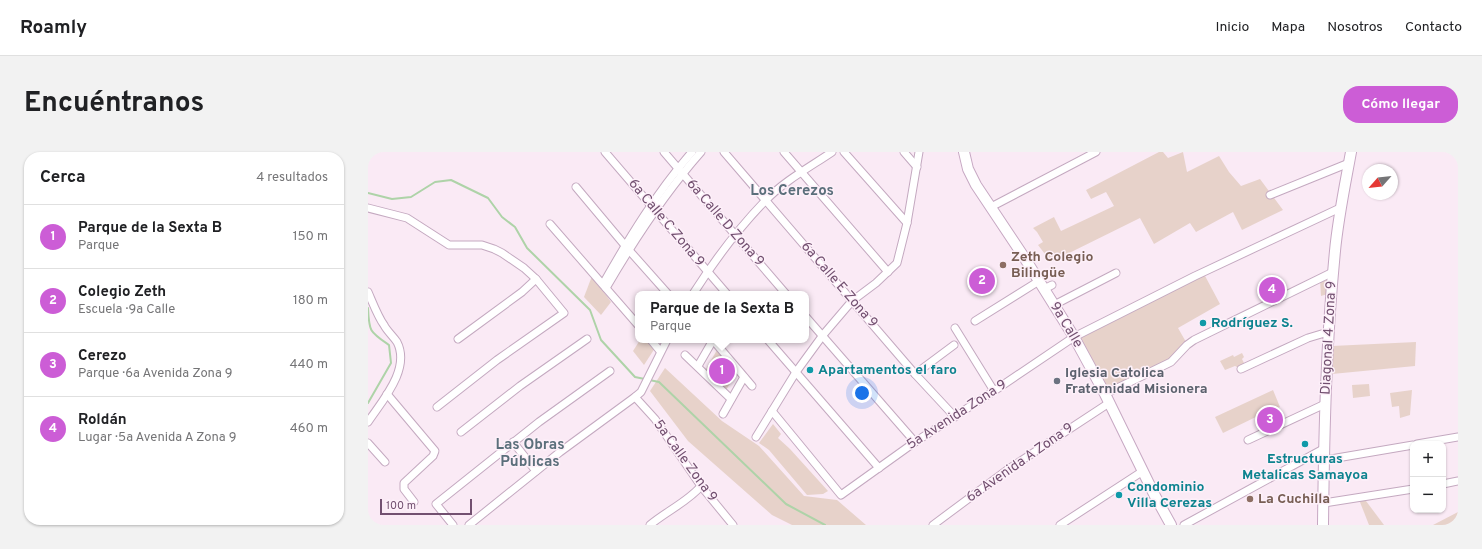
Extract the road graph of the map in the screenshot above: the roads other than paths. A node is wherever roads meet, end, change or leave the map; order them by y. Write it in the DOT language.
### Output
graph roads {
  1 [pos="606,152"];
  2 [pos="664,152"];
  3 [pos="692,152"];
  4 [pos="700,152"];
  5 [pos="724,152"];
  6 [pos="784,152"];
  7 [pos="832,152"];
  8 [pos="844,152"];
  9 [pos="904,152"];
  10 [pos="919,152"];
  11 [pos="964,152"];
  12 [pos="1096,152"];
  13 [pos="1351,152"];
  14 [pos="1349,164"];
  15 [pos="917,166"];
  16 [pos="680,171"];
  17 [pos="801,172"];
  18 [pos="576,187"];
  19 [pos="1270,195"];
  20 [pos="766,200"];
  21 [pos="991,207"];
  22 [pos="368,208"];
  23 [pos="653,208"];
  24 [pos="1340,208"];
  25 [pos="907,223"];
  26 [pos="550,224"];
  27 [pos="735,236"];
  28 [pos="627,247"];
  29 [pos="707,272"];
  30 [pos="888,272"];
  31 [pos="1333,272"];
  32 [pos="1116,273"];
  33 [pos="536,279"];
  34 [pos="1045,285"];
  35 [pos="604,286"];
  36 [pos="665,291"];
  37 [pos="695,291"];
  38 [pos="724,291"];
  39 [pos="783,291"];
  40 [pos="368,292"];
  41 [pos="852,301"];
  42 [pos="1054,305"];
  43 [pos="809,319"];
  44 [pos="975,321"];
  45 [pos="635,322"];
  46 [pos="955,328"];
  47 [pos="1328,332"];
  48 [pos="823,335"];
  49 [pos="1074,337"];
  50 [pos="458,338"];
  51 [pos="587,339"];
  52 [pos="653,343"];
  53 [pos="665,343"];
  54 [pos="711,343"];
  55 [pos="716,343"];
  56 [pos="771,343"];
  57 [pos="954,345"];
  58 [pos="660,351"];
  59 [pos="685,355"];
  60 [pos="698,366"];
  61 [pos="1241,369"];
  62 [pos="610,371"];
  63 [pos="796,372"];
  64 [pos="916,374"];
  65 [pos="744,377"];
  66 [pos="752,386"];
  67 [pos="994,391"];
  68 [pos="387,394"];
  69 [pos="1105,394"];
  70 [pos="638,395"];
  71 [pos="731,400"];
  72 [pos="1109,403"];
  73 [pos="1325,404"];
  74 [pos="437,407"];
  75 [pos="772,411"];
  76 [pos="723,414"];
  77 [pos="955,417"];
  78 [pos="368,422"];
  79 [pos="461,432"];
  80 [pos="756,437"];
  81 [pos="1458,437"];
  82 [pos="1248,440"];
  83 [pos="1435,441"];
  84 [pos="513,442"];
  85 [pos="915,442"];
  86 [pos="368,443"];
  87 [pos="1410,446"];
  88 [pos="1325,448"];
  89 [pos="1324,460"];
  90 [pos="385,462"];
  91 [pos="879,468"];
  92 [pos="536,471"];
  93 [pos="1143,471"];
  94 [pos="1458,481"];
  95 [pos="1446,483"];
  96 [pos="701,486"];
  97 [pos="1410,489"];
  98 [pos="414,502"];
  99 [pos="1324,503"];
  100 [pos="453,525"];
  101 [pos="469,525"];
  102 [pos="650,525"];
  103 [pos="734,525"];
  104 [pos="933,525"];
  105 [pos="1060,525"];
  106 [pos="1171,525"];
  107 [pos="1184,525"];
  108 [pos="1323,525"];
  1 -- 23 [label="street, 6a Calle C Zona 9"];
  2 -- 16 [label="street, 6a Calle D Zona 9"];
  3 -- 16 [label="street"];
  4 -- 16 [label="street"];
  5 -- 20 [label="street, 6a Calle E Zona 9"];
  6 -- 17 [label="street"];
  7 -- 17 [label="street"];
  8 -- 25 [label="street"];
  9 -- 15 [label="street"];
  10 -- 15 [label="street"];
  11 -- 21 [label="street, 9a Calle"];
  12 -- 21 [label="street"];
  13 -- 14 [label="street, Diagonal 4 Zona 9"];
  14 -- 19 [label="street"];
  14 -- 24 [label="street, Diagonal 4 Zona 9"];
  15 -- 25 [label="street"];
  16 -- 23 [label="street"];
  16 -- 27 [label="street, 6a Calle D Zona 9"];
  17 -- 20 [label="street"];
  17 -- 30 [label="street"];
  18 -- 28 [label="street"];
  20 -- 27 [label="street"];
  20 -- 41 [label="street, 6a Calle E Zona 9"];
  21 -- 34 [label="street, 9a Calle"];
  22 -- 33 [label="street"];
  23 -- 28 [label="street"];
  23 -- 29 [label="street, 6a Calle C Zona 9"];
  24 -- 31 [label="street, Diagonal 4 Zona 9"];
  24 -- 49 [label="street, 5a Avenida Zona 9"];
  25 -- 30 [label="street"];
  26 -- 35 [label="street"];
  27 -- 29 [label="street"];
  27 -- 39 [label="street, 6a Calle D Zona 9"];
  28 -- 35 [label="street"];
  28 -- 36 [label="street"];
  29 -- 37 [label="street"];
  29 -- 38 [label="street, 6a Calle C Zona 9"];
  30 -- 41 [label="street"];
  31 -- 47 [label="street, Diagonal 4 Zona 9"];
  31 -- 69 [label="street"];
  32 -- 42 [label="street"];
  33 -- 50 [label="street"];
  33 -- 74 [label="street"];
  34 -- 42 [label="street, 9a Calle"];
  34 -- 44 [label="street"];
  35 -- 45 [label="street"];
  40 -- 68 [label="street"];
  41 -- 48 [label="street"];
  41 -- 64 [label="street, 6a Calle E Zona 9"];
  42 -- 49 [label="street, 9a Calle"];
  43 -- 48 [label="street"];
  46 -- 67 [label="street"];
  47 -- 61 [label="street"];
  47 -- 73 [label="street, Diagonal 4 Zona 9"];
  48 -- 63 [label="street"];
  48 -- 85 [label="street"];
  49 -- 67 [label="street, 5a Avenida Zona 9"];
  49 -- 69 [label="street, 9a Calle"];
  51 -- 79 [label="street"];
  52 -- 58 [label="street"];
  53 -- 58 [label="street"];
  54 -- 60 [label="street"];
  55 -- 65 [label="street"];
  56 -- 63 [label="street"];
  57 -- 64 [label="street"];
  58 -- 70 [label="street"];
  59 -- 60 [label="street"];
  60 -- 71 [label="street"];
  62 -- 84 [label="street"];
  63 -- 75 [label="street"];
  63 -- 91 [label="street"];
  64 -- 77 [label="street, 6a Calle E Zona 9"];
  65 -- 66 [label="street"];
  65 -- 71 [label="street"];
  67 -- 77 [label="street, 5a Avenida Zona 9"];
  68 -- 78 [label="street"];
  68 -- 98 [label="street"];
  69 -- 72 [label="street, 9a Calle"];
  70 -- 92 [label="street"];
  70 -- 96 [label="street, 5a Calle Zona 9"];
  71 -- 76 [label="street"];
  72 -- 93 [label="street, 9a Calle"];
  72 -- 104 [label="street, 6a Avenida A Zona 9"];
  73 -- 82 [label="street"];
  73 -- 88 [label="street, Diagonal 4 Zona 9"];
  75 -- 80 [label="street"];
  75 -- 91 [label="street, 5a Avenida Zona 9"];
  77 -- 85 [label="street, 5a Avenida Zona 9"];
  81 -- 83 [label="street"];
  84 -- 92 [label="street"];
  84 -- 100 [label="street"];
  85 -- 91 [label="street, 5a Avenida Zona 9"];
  86 -- 90 [label="street"];
  87 -- 89 [label="street"];
  88 -- 89 [label="street, Diagonal 4 Zona 9"];
  88 -- 107 [label="street"];
  89 -- 99 [label="street, Diagonal 4 Zona 9"];
  92 -- 101 [label="street"];
  93 -- 105 [label="street"];
  93 -- 106 [label="street, 9a Calle"];
  94 -- 95 [label="street"];
  96 -- 102 [label="street"];
  96 -- 103 [label="street, 5a Calle Zona 9"];
  97 -- 99 [label="street"];
  99 -- 108 [label="street, Diagonal 4 Zona 9"];
}
